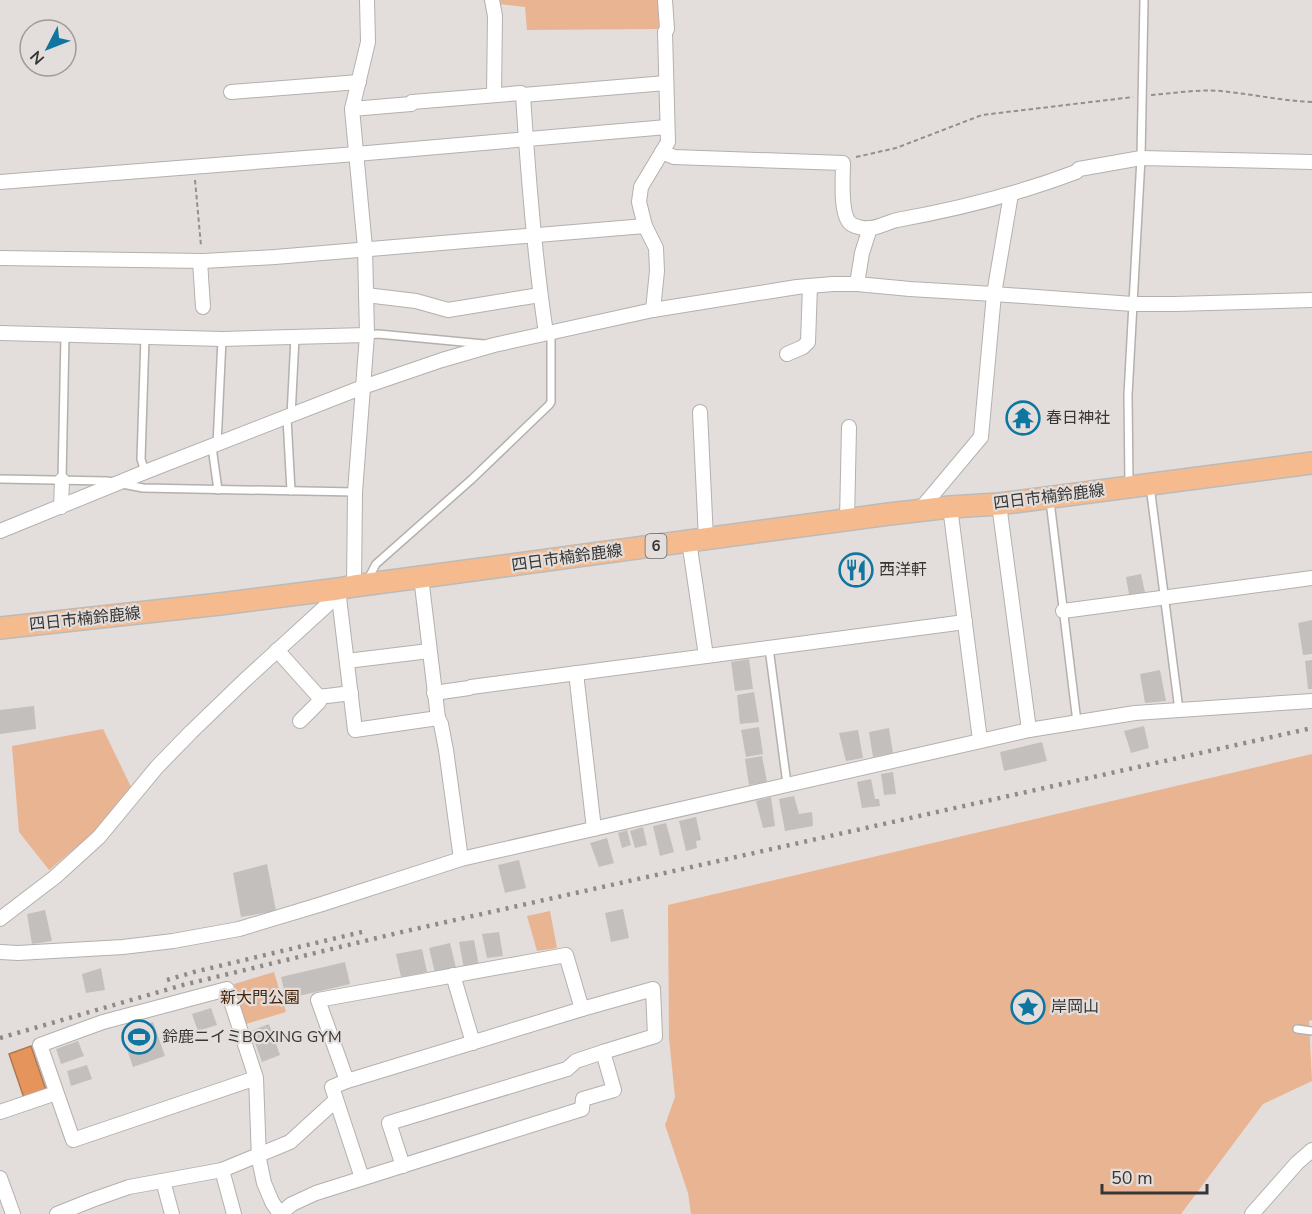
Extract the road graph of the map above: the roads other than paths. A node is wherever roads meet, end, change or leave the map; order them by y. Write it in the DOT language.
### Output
graph roads {
  1 [pos="367,0"];
  2 [pos="492,0"];
  3 [pos="665,0"];
  4 [pos="1144,0"];
  5 [pos="359,82"];
  6 [pos="666,83"];
  7 [pos="231,92"];
  8 [pos="494,95"];
  9 [pos="523,95"];
  10 [pos="352,109"];
  11 [pos="667,127"];
  12 [pos="526,139"];
  13 [pos="662,152"];
  14 [pos="356,154"];
  15 [pos="1141,158"];
  16 [pos="1312,162"];
  17 [pos="0,182"];
  18 [pos="1011,194"];
  19 [pos="645,226"];
  20 [pos="870,228"];
  21 [pos="534,236"];
  22 [pos="365,248"];
  23 [pos="0,258"];
  24 [pos="201,261"];
  25 [pos="857,284"];
  26 [pos="810,286"];
  27 [pos="994,294"];
  28 [pos="366,295"];
  29 [pos="540,295"];
  30 [pos="1312,300"];
  31 [pos="1133,304"];
  32 [pos="203,307"];
  33 [pos="653,310"];
  34 [pos="0,333"];
  35 [pos="549,333"];
  36 [pos="367,335"];
  37 [pos="65,336"];
  38 [pos="145,337"];
  39 [pos="295,337"];
  40 [pos="222,339"];
  41 [pos="494,345"];
  42 [pos="787,354"];
  43 [pos="363,387"];
  44 [pos="700,412"];
  45 [pos="289,417"];
  46 [pos="849,427"];
  47 [pos="215,446"];
  48 [pos="1312,463"];
  49 [pos="145,472"];
  50 [pos="0,479"];
  51 [pos="62,480"];
  52 [pos="118,483"];
  53 [pos="1139,486"];
  54 [pos="218,490"];
  55 [pos="291,492"];
  56 [pos="355,492"];
  57 [pos="1050,498"];
  58 [pos="999,504"];
  59 [pos="61,507"];
  60 [pos="950,507"];
  61 [pos="919,511"];
  62 [pos="847,520"];
  63 [pos="0,531"];
  64 [pos="697,540"];
  65 [pos="421,577"];
  66 [pos="1312,578"];
  67 [pos="349,589"];
  68 [pos="1164,598"];
  69 [pos="1063,611"];
  70 [pos="965,622"];
  71 [pos="0,628"];
  72 [pos="769,648"];
  73 [pos="277,650"];
  74 [pos="429,651"];
  75 [pos="706,656"];
  76 [pos="347,661"];
  77 [pos="576,673"];
  78 [pos="351,693"];
  79 [pos="434,693"];
  80 [pos="319,698"];
  81 [pos="1312,701"];
  82 [pos="1179,710"];
  83 [pos="438,718"];
  84 [pos="300,721"];
  85 [pos="1077,722"];
  86 [pos="1029,730"];
  87 [pos="980,740"];
  88 [pos="788,784"];
  89 [pos="594,829"];
  90 [pos="461,859"];
  91 [pos="0,919"];
  92 [pos="0,952"];
  93 [pos="453,975"];
  94 [pos="582,1009"];
  95 [pos="1297,1029"];
  96 [pos="1312,1031"];
  97 [pos="472,1043"];
  98 [pos="603,1052"];
  99 [pos="256,1078"];
  100 [pos="347,1081"];
  101 [pos="57,1093"];
  102 [pos="336,1100"];
  103 [pos="0,1112"];
  104 [pos="1312,1150"];
  105 [pos="259,1155"];
  106 [pos="403,1166"];
  107 [pos="222,1170"];
  108 [pos="0,1178"];
  109 [pos="362,1178"];
  110 [pos="163,1181"];
  111 [pos="92,1200"];
  112 [pos="1259,1211"];
  113 [pos="13,1214"];
  114 [pos="57,1214"];
  115 [pos="97,1214"];
  116 [pos="172,1214"];
  117 [pos="234,1214"];
  118 [pos="280,1214"];
  1 -- 5 [label="street"];
  2 -- 8 [label="street"];
  3 -- 6 [label="street"];
  4 -- 15 [label="lane"];
  5 -- 7 [label="street"];
  5 -- 10 [label="street"];
  6 -- 9 [label="street"];
  6 -- 11 [label="street"];
  8 -- 9 [label="street"];
  8 -- 10 [label="street"];
  9 -- 12 [label="street"];
  10 -- 14 [label="street"];
  11 -- 12 [label="street"];
  11 -- 13 [label="street"];
  12 -- 14 [label="street"];
  12 -- 21 [label="street"];
  13 -- 19 [label="street"];
  13 -- 20 [label="street"];
  14 -- 17 [label="street"];
  14 -- 22 [label="street"];
  15 -- 16 [label="street"];
  15 -- 18 [label="street"];
  15 -- 31 [label="lane"];
  18 -- 20 [label="street"];
  18 -- 27 [label="street"];
  19 -- 21 [label="street"];
  19 -- 33 [label="street"];
  20 -- 25 [label="street"];
  21 -- 22 [label="street"];
  21 -- 29 [label="street"];
  22 -- 24 [label="street"];
  22 -- 28 [label="street"];
  23 -- 24 [label="street"];
  24 -- 32 [label="street"];
  25 -- 26 [label="street"];
  25 -- 27 [label="street"];
  26 -- 33 [label="street"];
  26 -- 42 [label="street"];
  27 -- 31 [label="street"];
  27 -- 61 [label="street"];
  28 -- 29 [label="street"];
  28 -- 36 [label="street"];
  29 -- 35 [label="street"];
  30 -- 31 [label="street"];
  31 -- 53 [label="lane"];
  33 -- 35 [label="street"];
  34 -- 37 [label="street"];
  35 -- 41 [label="street"];
  35 -- 67 [label="lane"];
  36 -- 39 [label="street"];
  36 -- 41 [label="lane"];
  36 -- 43 [label="street"];
  37 -- 38 [label="street"];
  37 -- 51 [label="lane"];
  38 -- 40 [label="street"];
  38 -- 49 [label="lane"];
  39 -- 40 [label="street"];
  39 -- 45 [label="lane"];
  40 -- 47 [label="lane"];
  41 -- 43 [label="street"];
  43 -- 45 [label="street"];
  43 -- 56 [label="street"];
  44 -- 64 [label="street"];
  45 -- 47 [label="street"];
  45 -- 55 [label="lane"];
  46 -- 62 [label="street"];
  47 -- 49 [label="street"];
  47 -- 54 [label="lane"];
  48 -- 53 [label="main road, 四日市楠鈴鹿線 / 6"];
  49 -- 52 [label="street"];
  50 -- 51 [label="lane"];
  51 -- 52 [label="lane"];
  51 -- 59 [label="street"];
  52 -- 54 [label="lane"];
  52 -- 59 [label="street"];
  53 -- 57 [label="main road, 四日市楠鈴鹿線 / 6"];
  53 -- 68 [label="lane"];
  54 -- 55 [label="lane"];
  55 -- 56 [label="lane"];
  56 -- 67 [label="street"];
  57 -- 58 [label="main road, 四日市楠鈴鹿線 / 6"];
  57 -- 69 [label="lane"];
  58 -- 60 [label="main road, 四日市楠鈴鹿線 / 6"];
  58 -- 86 [label="street"];
  59 -- 63 [label="street"];
  60 -- 61 [label="main road, 四日市楠鈴鹿線 / 6"];
  60 -- 70 [label="street"];
  61 -- 62 [label="main road, 四日市楠鈴鹿線 / 6"];
  62 -- 64 [label="main road, 四日市楠鈴鹿線 / 6"];
  64 -- 65 [label="main road, 四日市楠鈴鹿線 / 6"];
  64 -- 75 [label="street"];
  65 -- 67 [label="main road, 四日市楠鈴鹿線 / 6"];
  65 -- 74 [label="street"];
  66 -- 68 [label="street"];
  67 -- 71 [label="main road, 四日市楠鈴鹿線 / 6"];
  67 -- 73 [label="street"];
  67 -- 76 [label="street"];
  68 -- 69 [label="street"];
  68 -- 82 [label="lane"];
  69 -- 85 [label="lane"];
  70 -- 72 [label="street"];
  70 -- 87 [label="street"];
  72 -- 75 [label="street"];
  72 -- 88 [label="lane"];
  73 -- 80 [label="street"];
  73 -- 91 [label="street"];
  74 -- 76 [label="street"];
  74 -- 79 [label="street"];
  75 -- 77 [label="street"];
  76 -- 78 [label="street"];
  77 -- 79 [label="street"];
  77 -- 89 [label="street"];
  78 -- 80 [label="street"];
  78 -- 83 [label="street"];
  79 -- 83 [label="street"];
  80 -- 84 [label="street"];
  81 -- 82 [label="street"];
  82 -- 85 [label="street"];
  83 -- 90 [label="street"];
  85 -- 86 [label="street"];
  86 -- 87 [label="street"];
  87 -- 88 [label="street"];
  88 -- 89 [label="street"];
  89 -- 90 [label="street"];
  90 -- 92 [label="street"];
  93 -- 94 [label="street"];
  93 -- 97 [label="street"];
  93 -- 100 [label="street"];
  94 -- 97 [label="street"];
  94 -- 98 [label="street"];
  95 -- 96 [label="lane"];
  97 -- 100 [label="street"];
  98 -- 106 [label="street"];
  98 -- 106 [label="street"];
  99 -- 101 [label="street"];
  99 -- 101 [label="street"];
  99 -- 105 [label="street"];
  100 -- 102 [label="street"];
  101 -- 103 [label="street"];
  102 -- 105 [label="street"];
  102 -- 109 [label="street"];
  104 -- 112 [label="street"];
  105 -- 107 [label="street"];
  105 -- 118 [label="street"];
  106 -- 109 [label="street"];
  107 -- 110 [label="street"];
  107 -- 117 [label="street"];
  108 -- 113 [label="street"];
  109 -- 118 [label="street"];
  110 -- 111 [label="street"];
  110 -- 116 [label="street"];
  111 -- 114 [label="street"];
  111 -- 115 [label="street"];
}
